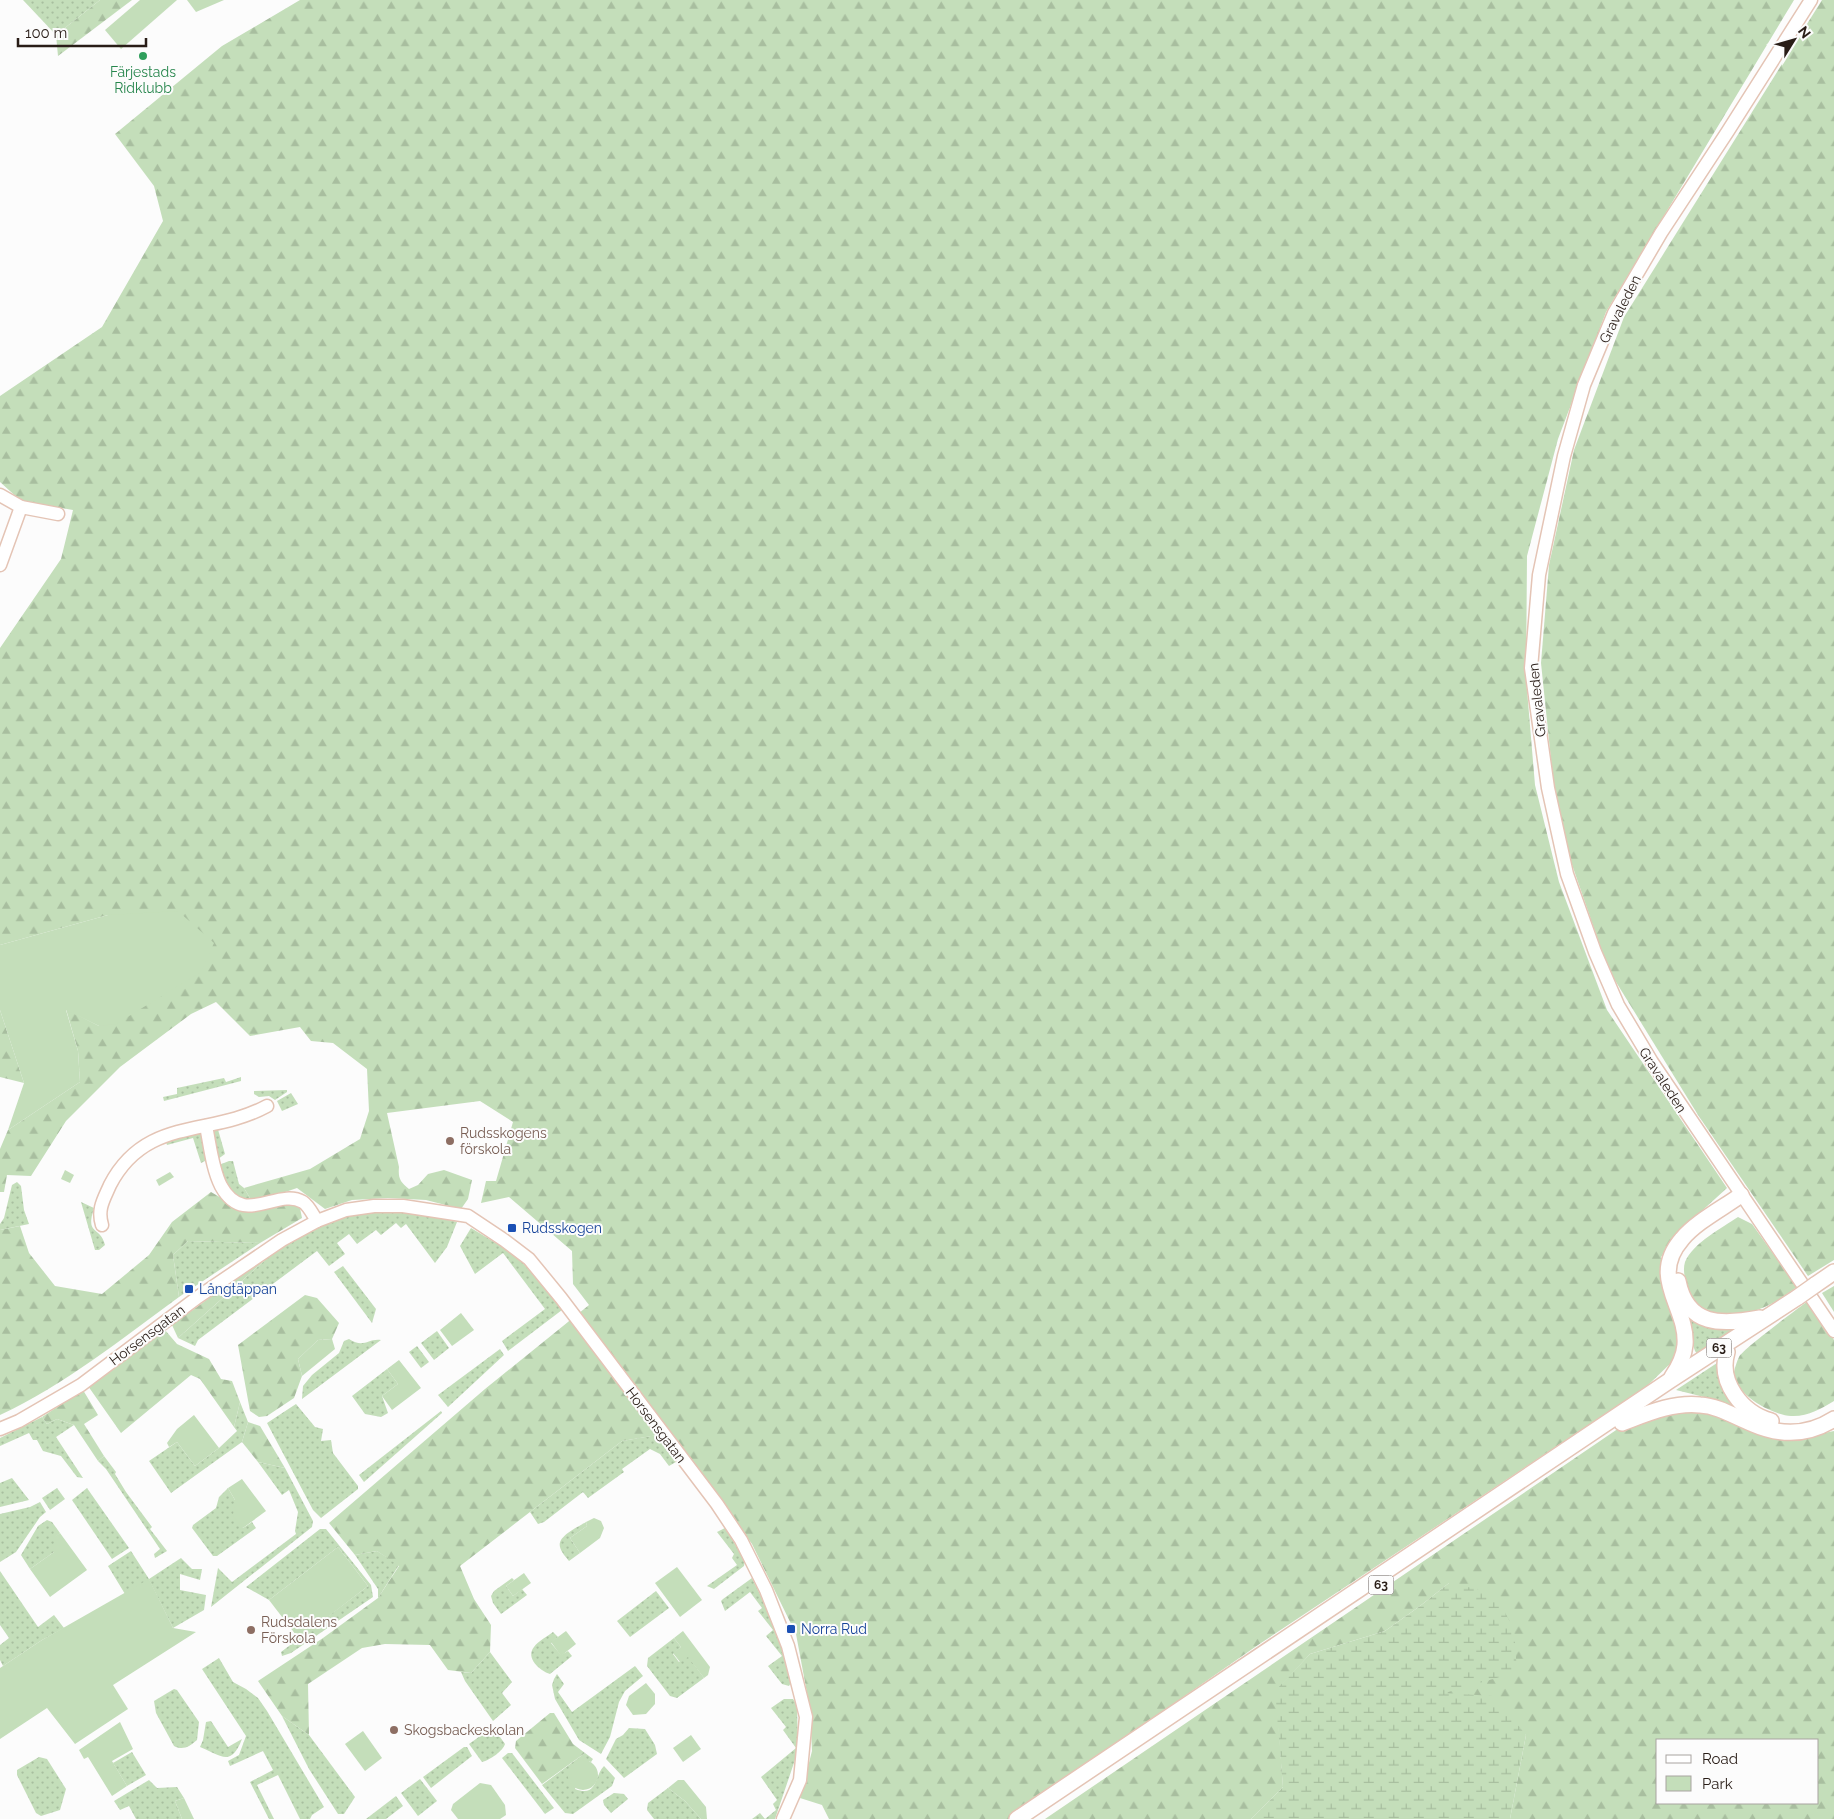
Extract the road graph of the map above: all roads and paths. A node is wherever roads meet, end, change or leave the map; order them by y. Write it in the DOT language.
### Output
graph roads {
  1 [pos="1812,0"];
  2 [pos="0,495"];
  3 [pos="21,507"];
  4 [pos="58,514"];
  5 [pos="0,565"];
  6 [pos="267,1106"];
  7 [pos="206,1126"];
  8 [pos="1744,1199"];
  9 [pos="317,1221"];
  10 [pos="102,1225"];
  11 [pos="1834,1272"];
  12 [pos="1834,1280"];
  13 [pos="1817,1288"];
  14 [pos="1800,1299"];
  15 [pos="1769,1316"];
  16 [pos="1834,1331"];
  17 [pos="1727,1352"];
  18 [pos="1669,1381"];
  19 [pos="1834,1409"];
  20 [pos="1834,1419"];
  21 [pos="1622,1423"];
  22 [pos="0,1429"];
  23 [pos="783,1819"];
  24 [pos="1018,1819"];
  25 [pos="1036,1819"];
  1 -- 8 [label="street, Gravaleden"];
  2 -- 3 [label="street"];
  3 -- 4 [label="street"];
  3 -- 5 [label="street"];
  6 -- 7 [label="street"];
  7 -- 9 [label="street"];
  7 -- 10 [label="street"];
  8 -- 15 [label="main road"];
  8 -- 16 [label="street, Gravaleden"];
  8 -- 18 [label="main road"];
  9 -- 22 [label="street, Horsensgatan"];
  9 -- 23 [label="street, Horsensgatan"];
  11 -- 13 [label="main road, 63"];
  12 -- 13 [label="main road, 63"];
  13 -- 14 [label="main road, 63, bridge"];
  14 -- 15 [label="main road, 63"];
  14 -- 17 [label="main road, 63"];
  15 -- 18 [label="main road, 63"];
  17 -- 19 [label="main road"];
  17 -- 21 [label="main road, 63"];
  18 -- 24 [label="main road, 63"];
  20 -- 21 [label="main road"];
  21 -- 25 [label="main road, 63"];
}
